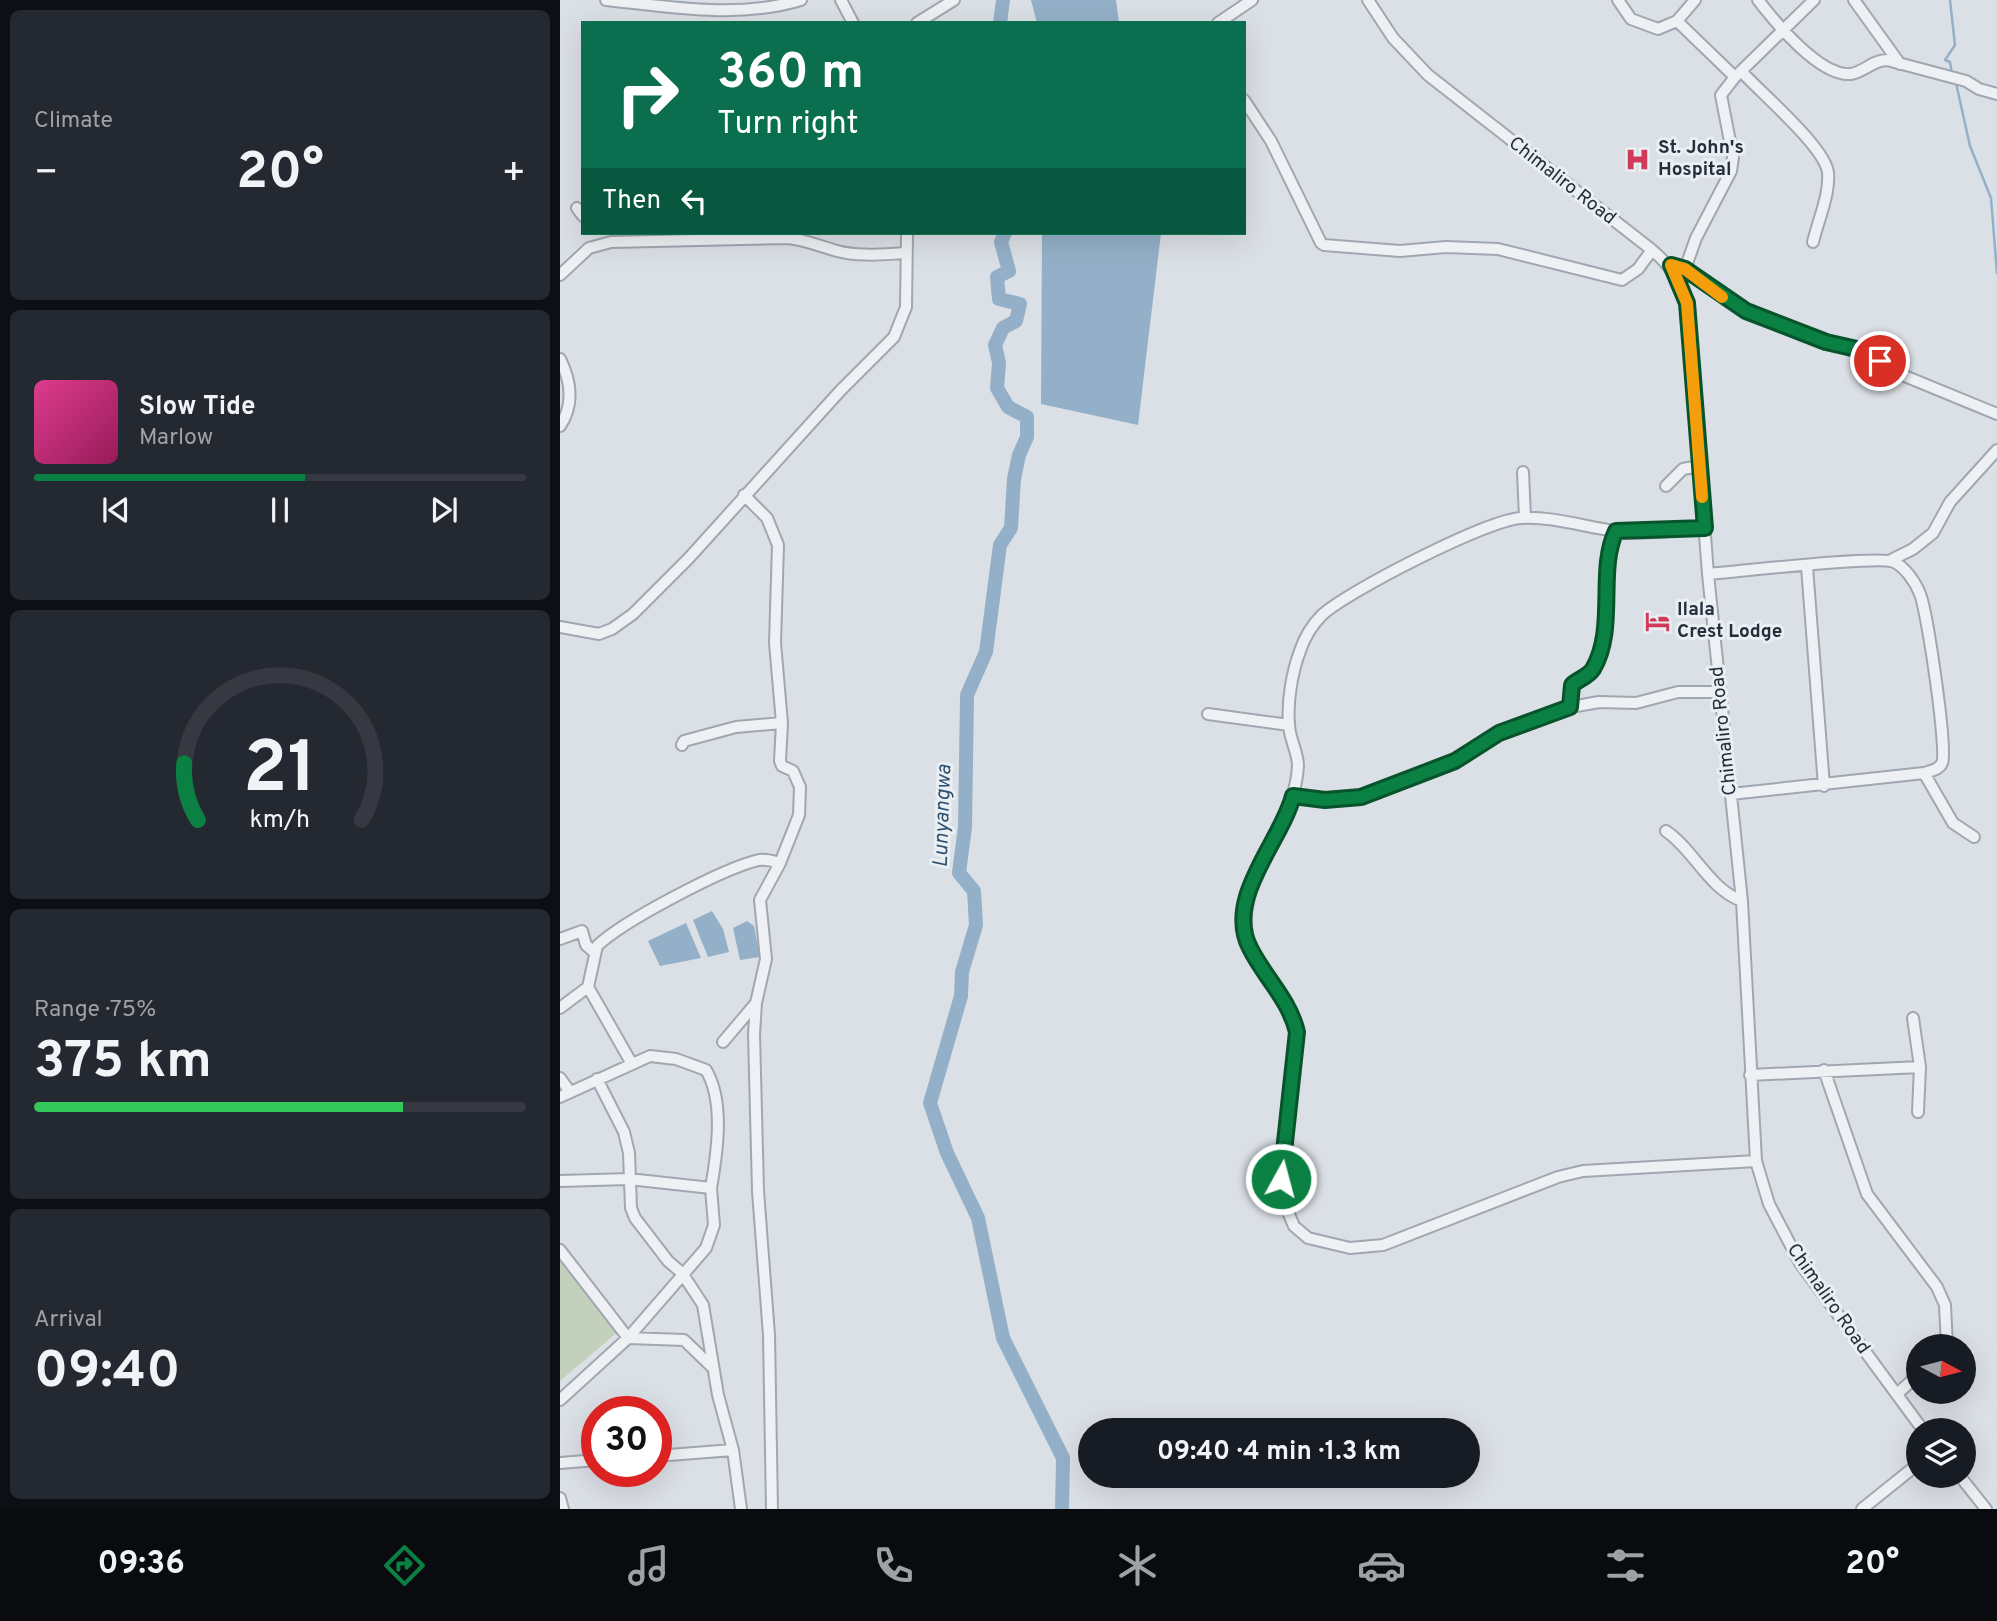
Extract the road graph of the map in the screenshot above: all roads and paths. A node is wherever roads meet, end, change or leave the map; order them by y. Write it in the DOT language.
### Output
graph roads {
  1 [pos="606,0"];
  2 [pos="801,0"];
  3 [pos="841,0"];
  4 [pos="954,0"];
  5 [pos="1252,0"];
  6 [pos="1368,0"];
  7 [pos="1618,0"];
  8 [pos="1695,0"];
  9 [pos="1758,0"];
  10 [pos="1814,0"];
  11 [pos="1854,0"];
  12 [pos="852,21"];
  13 [pos="920,21"];
  14 [pos="1221,21"];
  15 [pos="1677,21"];
  16 [pos="1782,30"];
  17 [pos="1900,64"];
  18 [pos="1738,74"];
  19 [pos="1997,94"];
  20 [pos="1246,103"];
  21 [pos="593,235"];
  22 [pos="907,235"];
  23 [pos="1813,242"];
  24 [pos="595,245"];
  25 [pos="1653,250"];
  26 [pos="906,253"];
  27 [pos="1671,265"];
  28 [pos="1685,269"];
  29 [pos="560,275"];
  30 [pos="560,359"];
  31 [pos="1997,414"];
  32 [pos="560,426"];
  33 [pos="1997,450"];
  34 [pos="1699,466"];
  35 [pos="1523,472"];
  36 [pos="1666,486"];
  37 [pos="744,495"];
  38 [pos="1525,518"];
  39 [pos="1705,528"];
  40 [pos="1616,531"];
  41 [pos="1891,560"];
  42 [pos="1807,567"];
  43 [pos="1708,574"];
  44 [pos="560,627"];
  45 [pos="1719,692"];
  46 [pos="1570,707"];
  47 [pos="1208,714"];
  48 [pos="782,723"];
  49 [pos="1289,725"];
  50 [pos="682,745"];
  51 [pos="1924,773"];
  52 [pos="1824,786"];
  53 [pos="1731,794"];
  54 [pos="1293,796"];
  55 [pos="1666,831"];
  56 [pos="1974,837"];
  57 [pos="780,863"];
  58 [pos="1742,901"];
  59 [pos="560,939"];
  60 [pos="594,952"];
  61 [pos="589,987"];
  62 [pos="756,1003"];
  63 [pos="560,1008"];
  64 [pos="1913,1018"];
  65 [pos="723,1042"];
  66 [pos="632,1064"];
  67 [pos="1920,1067"];
  68 [pos="1824,1070"];
  69 [pos="1750,1075"];
  70 [pos="560,1078"];
  71 [pos="597,1079"];
  72 [pos="565,1094"];
  73 [pos="1919,1112"];
  74 [pos="1756,1160"];
  75 [pos="629,1179"];
  76 [pos="560,1181"];
  77 [pos="711,1188"];
  78 [pos="560,1250"];
  79 [pos="682,1273"];
  80 [pos="1946,1334"];
  81 [pos="628,1338"];
  82 [pos="712,1367"];
  83 [pos="1906,1385"];
  84 [pos="1896,1394"];
  85 [pos="560,1400"];
  86 [pos="1914,1418"];
  87 [pos="733,1450"];
  88 [pos="672,1455"];
  89 [pos="581,1461"];
  90 [pos="560,1463"];
  91 [pos="1906,1474"];
  92 [pos="1969,1488"];
  93 [pos="560,1498"];
  94 [pos="563,1509"];
  95 [pos="741,1509"];
  96 [pos="772,1509"];
  97 [pos="1862,1509"];
  98 [pos="1986,1509"];
  1 -- 2 [label="street"];
  3 -- 12 [label="street"];
  4 -- 13 [label="street"];
  5 -- 14 [label="street"];
  6 -- 25 [label="street, Chimaliro Road"];
  7 -- 15 [label="street"];
  8 -- 15 [label="street"];
  9 -- 16 [label="street"];
  10 -- 16 [label="street"];
  11 -- 17 [label="street"];
  15 -- 18 [label="street"];
  16 -- 17 [label="street"];
  16 -- 18 [label="street"];
  17 -- 19 [label="street"];
  18 -- 23 [label="street"];
  18 -- 28 [label="street"];
  20 -- 25 [label="street"];
  21 -- 24 [label="street"];
  22 -- 26 [label="street"];
  24 -- 26 [label="street"];
  24 -- 29 [label="street"];
  25 -- 27 [label="street, Chimaliro Road"];
  26 -- 37 [label="street"];
  27 -- 28 [label="street"];
  27 -- 34 [label="street, Chimaliro Road"];
  28 -- 31 [label="street"];
  30 -- 32 [label="street"];
  33 -- 41 [label="street"];
  34 -- 36 [label="street"];
  34 -- 39 [label="street, Chimaliro Road"];
  35 -- 38 [label="street"];
  37 -- 44 [label="street"];
  37 -- 48 [label="street"];
  38 -- 40 [label="street"];
  38 -- 49 [label="street"];
  39 -- 40 [label="street"];
  39 -- 43 [label="street, Chimaliro Road"];
  40 -- 46 [label="street"];
  41 -- 42 [label="street"];
  41 -- 51 [label="street"];
  42 -- 43 [label="street"];
  42 -- 52 [label="street"];
  43 -- 45 [label="street, Chimaliro Road"];
  45 -- 46 [label="street"];
  45 -- 53 [label="street, Chimaliro Road"];
  46 -- 54 [label="street"];
  47 -- 49 [label="street"];
  48 -- 50 [label="street"];
  48 -- 57 [label="street"];
  49 -- 54 [label="street"];
  51 -- 52 [label="street"];
  51 -- 56 [label="street"];
  52 -- 53 [label="street"];
  53 -- 58 [label="street, Chimaliro Road"];
  54 -- 74 [label="street"];
  55 -- 58 [label="street"];
  57 -- 60 [label="street"];
  57 -- 62 [label="street"];
  58 -- 69 [label="street, Chimaliro Road"];
  59 -- 60 [label="street"];
  60 -- 61 [label="street"];
  61 -- 63 [label="street"];
  61 -- 66 [label="street"];
  62 -- 65 [label="street"];
  62 -- 96 [label="street"];
  64 -- 67 [label="street"];
  66 -- 71 [label="street"];
  66 -- 77 [label="street"];
  67 -- 68 [label="street"];
  67 -- 73 [label="street"];
  68 -- 69 [label="street"];
  68 -- 80 [label="street"];
  69 -- 74 [label="street, Chimaliro Road"];
  70 -- 72 [label="street"];
  71 -- 72 [label="street"];
  71 -- 75 [label="street"];
  74 -- 84 [label="street, Chimaliro Road"];
  75 -- 76 [label="street"];
  75 -- 77 [label="street"];
  75 -- 79 [label="street"];
  77 -- 79 [label="street"];
  78 -- 81 [label="street"];
  79 -- 81 [label="street"];
  79 -- 82 [label="street"];
  81 -- 82 [label="street"];
  81 -- 85 [label="street"];
  82 -- 87 [label="street"];
  83 -- 84 [label="street"];
  84 -- 86 [label="street, Chimaliro Road"];
  87 -- 88 [label="street"];
  87 -- 95 [label="street"];
  89 -- 90 [label="street"];
  91 -- 97 [label="street"];
  92 -- 98 [label="street"];
  93 -- 94 [label="street"];
}
